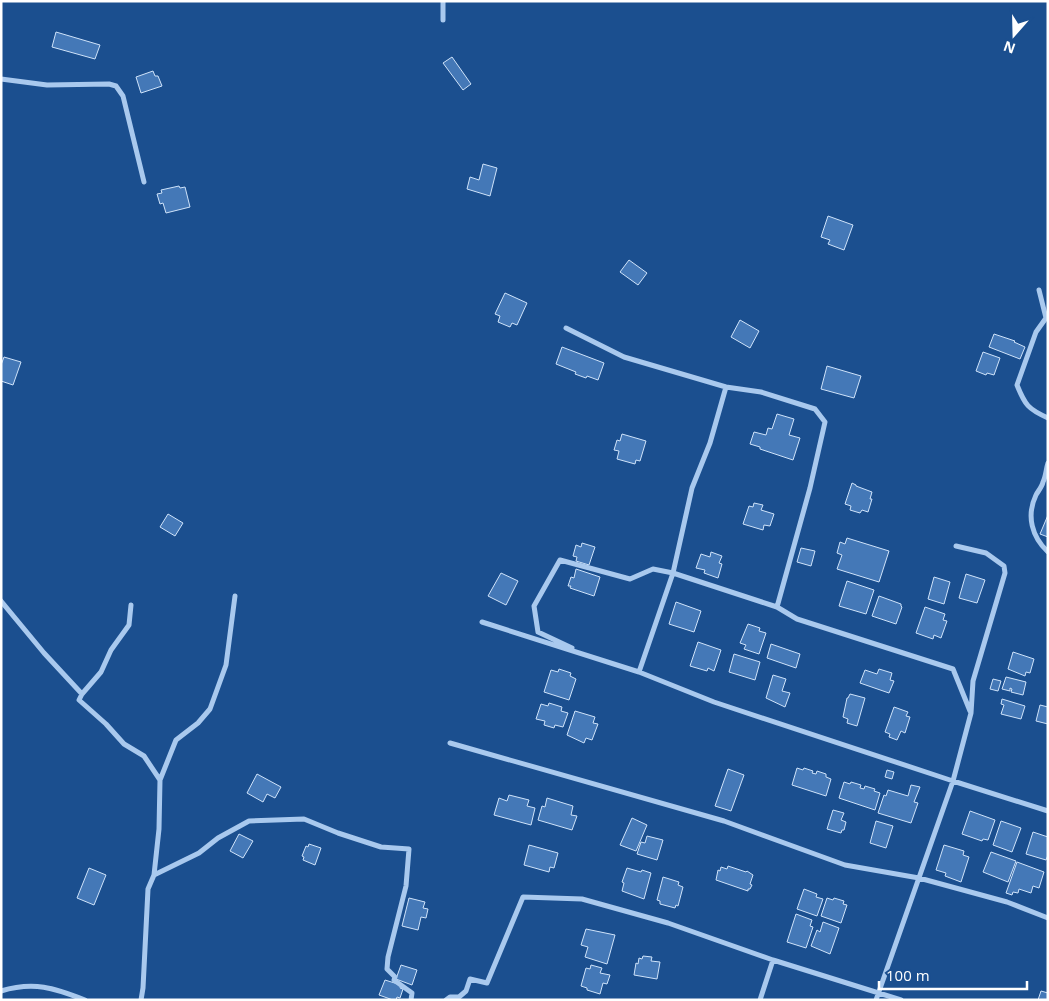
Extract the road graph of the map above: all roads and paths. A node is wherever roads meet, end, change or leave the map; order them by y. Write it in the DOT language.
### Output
graph roads {
  1 [pos="443,1"];
  2 [pos="443,20"];
  3 [pos="1,79"];
  4 [pos="144,182"];
  5 [pos="1039,290"];
  6 [pos="566,328"];
  7 [pos="726,387"];
  8 [pos="1048,418"];
  9 [pos="1048,463"];
  10 [pos="956,546"];
  11 [pos="1048,552"];
  12 [pos="673,573"];
  13 [pos="235,596"];
  14 [pos="1,601"];
  15 [pos="131,604"];
  16 [pos="777,607"];
  17 [pos="482,622"];
  18 [pos="589,656"];
  19 [pos="639,672"];
  20 [pos="82,694"];
  21 [pos="971,713"];
  22 [pos="450,743"];
  23 [pos="160,780"];
  24 [pos="953,780"];
  25 [pos="1048,811"];
  26 [pos="154,875"];
  27 [pos="918,878"];
  28 [pos="1048,918"];
  29 [pos="773,960"];
  30 [pos="1,991"];
  31 [pos="878,992"];
  32 [pos="85,1000"];
  33 [pos="141,1000"];
  34 [pos="411,1000"];
  35 [pos="446,1000"];
  36 [pos="760,1000"];
  37 [pos="876,1000"];
  38 [pos="901,1000"];
  1 -- 2 [label="street"];
  3 -- 4 [label="street"];
  5 -- 8 [label="street"];
  6 -- 7 [label="street"];
  7 -- 12 [label="street"];
  7 -- 16 [label="street"];
  9 -- 11 [label="street"];
  10 -- 21 [label="street"];
  12 -- 16 [label="street"];
  12 -- 18 [label="street"];
  12 -- 19 [label="street"];
  13 -- 23 [label="street"];
  14 -- 20 [label="street"];
  15 -- 20 [label="street"];
  16 -- 21 [label="street"];
  17 -- 18 [label="street"];
  18 -- 19 [label="street"];
  19 -- 24 [label="street"];
  20 -- 23 [label="street"];
  21 -- 24 [label="street"];
  22 -- 27 [label="street"];
  23 -- 26 [label="street"];
  24 -- 25 [label="street"];
  24 -- 27 [label="street"];
  26 -- 33 [label="street"];
  26 -- 34 [label="street"];
  27 -- 28 [label="street"];
  27 -- 31 [label="street"];
  29 -- 31 [label="street"];
  29 -- 35 [label="street"];
  29 -- 36 [label="street"];
  30 -- 32 [label="street"];
  31 -- 37 [label="street"];
  31 -- 38 [label="street"];
}
